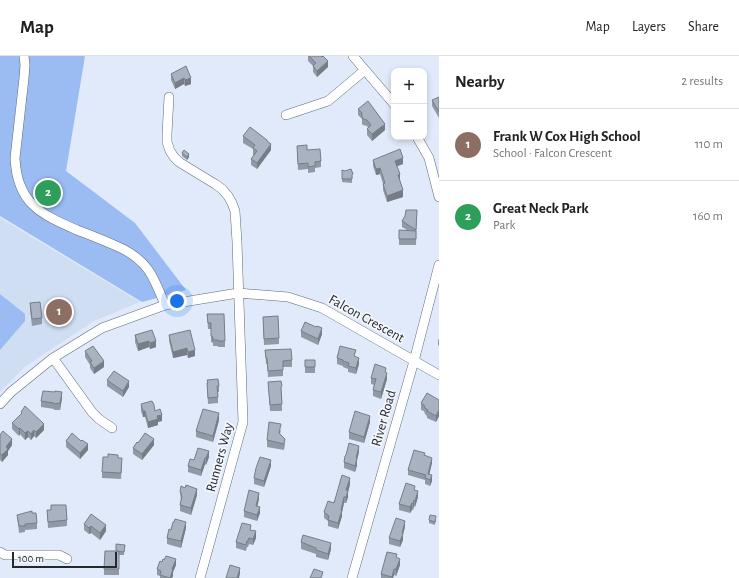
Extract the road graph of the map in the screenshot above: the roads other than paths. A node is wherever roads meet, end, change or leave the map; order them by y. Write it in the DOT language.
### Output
graph roads {
  1 [pos="24,56"];
  2 [pos="353,56"];
  3 [pos="365,70"];
  4 [pos="169,97"];
  5 [pos="391,100"];
  6 [pos="286,115"];
  7 [pos="419,140"];
  8 [pos="439,197"];
  9 [pos="439,265"];
  10 [pos="238,293"];
  11 [pos="164,305"];
  12 [pos="53,358"];
  13 [pos="414,361"];
  14 [pos="439,375"];
  15 [pos="0,404"];
  16 [pos="112,428"];
  17 [pos="0,552"];
  18 [pos="67,559"];
  19 [pos="200,578"];
  20 [pos="352,578"];
  1 -- 11 [label="street"];
  2 -- 3 [label="street"];
  3 -- 5 [label="street"];
  3 -- 6 [label="street"];
  4 -- 10 [label="street, Runners Way"];
  7 -- 8 [label="street"];
  9 -- 13 [label="street, River Road"];
  10 -- 11 [label="street, Falcon Crescent"];
  10 -- 13 [label="street, Falcon Crescent"];
  10 -- 19 [label="street, Runners Way"];
  11 -- 12 [label="street, Falcon Crescent"];
  12 -- 15 [label="street, Falcon Crescent"];
  12 -- 16 [label="street"];
  13 -- 14 [label="street, Falcon Crescent"];
  13 -- 20 [label="street, River Road"];
  17 -- 18 [label="street"];
}
